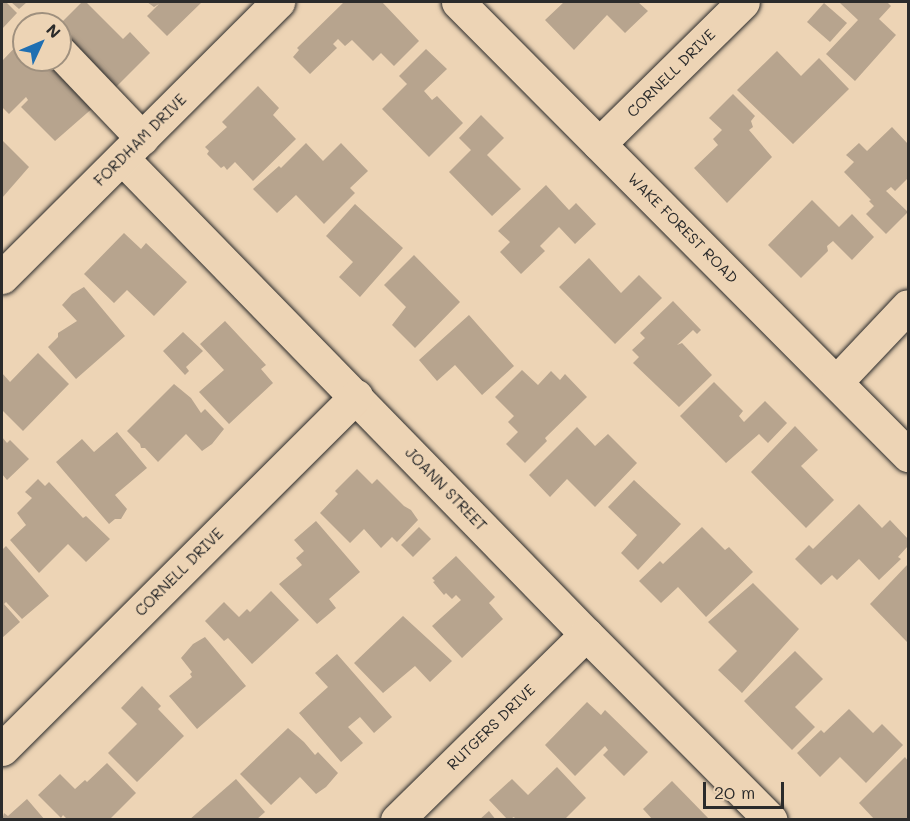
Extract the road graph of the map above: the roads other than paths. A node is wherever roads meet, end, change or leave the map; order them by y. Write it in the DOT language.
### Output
graph roads {
  1 [pos="278,2"];
  2 [pos="458,2"];
  3 [pos="743,2"];
  4 [pos="72,68"];
  5 [pos="599,144"];
  6 [pos="132,148"];
  7 [pos="2,277"];
  8 [pos="909,306"];
  9 [pos="837,381"];
  10 [pos="356,396"];
  11 [pos="909,455"];
  12 [pos="586,634"];
  13 [pos="2,749"];
  14 [pos="397,819"];
  15 [pos="771,819"];
  1 -- 6 [label="street, FORDHAM DRIVE"];
  2 -- 5 [label="street, WAKE FOREST ROAD"];
  3 -- 5 [label="street, CORNELL DRIVE"];
  4 -- 6 [label="street, JOANN STREET"];
  5 -- 9 [label="street, WAKE FOREST ROAD"];
  6 -- 7 [label="street, FORDHAM DRIVE"];
  6 -- 10 [label="street, JOANN STREET"];
  8 -- 9 [label="street"];
  9 -- 11 [label="street, WAKE FOREST ROAD"];
  10 -- 12 [label="street, JOANN STREET"];
  10 -- 13 [label="street, CORNELL DRIVE"];
  12 -- 14 [label="street, RUTGERS DRIVE"];
  12 -- 15 [label="street, JOANN STREET"];
}
